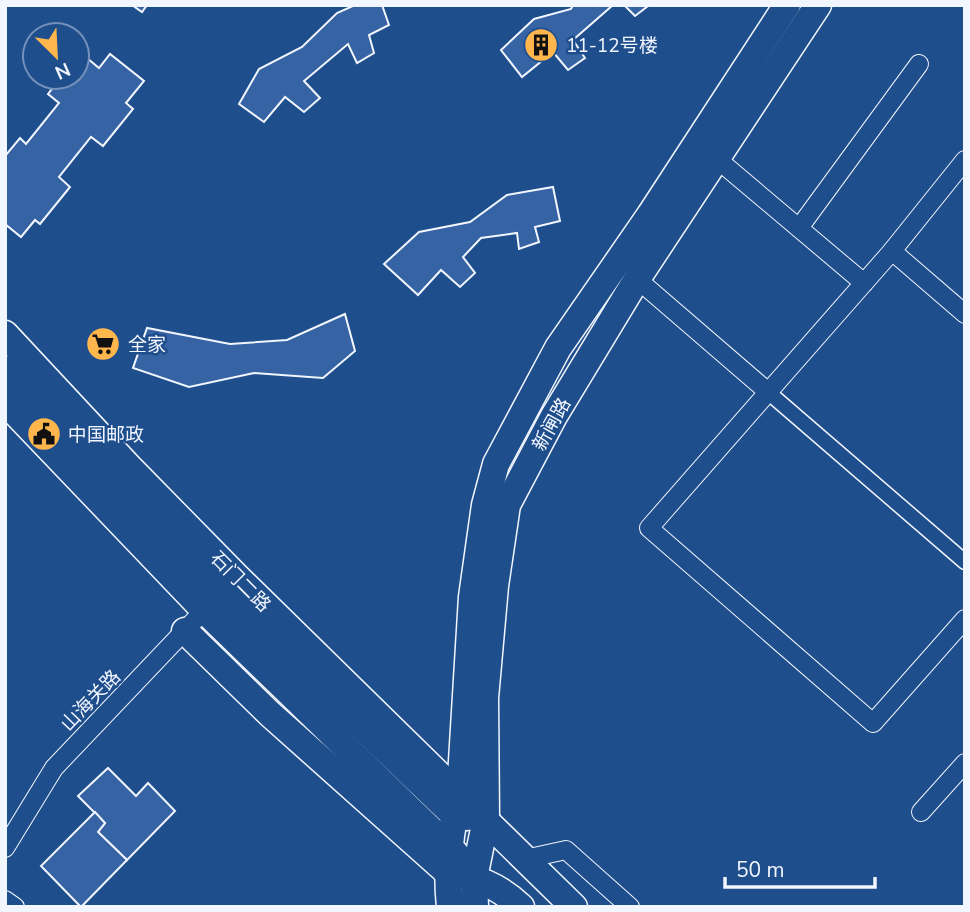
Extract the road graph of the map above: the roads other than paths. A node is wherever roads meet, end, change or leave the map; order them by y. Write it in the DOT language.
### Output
graph roads {
  1 [pos="787,5"];
  2 [pos="818,5"];
  3 [pos="919,64"];
  4 [pos="717,159"];
  5 [pos="965,160"];
  6 [pos="799,228"];
  7 [pos="892,251"];
  8 [pos="637,279"];
  9 [pos="864,284"];
  10 [pos="962,305"];
  11 [pos="5,334"];
  12 [pos="16,369"];
  13 [pos="768,393"];
  14 [pos="5,402"];
  15 [pos="965,562"];
  16 [pos="212,601"];
  17 [pos="965,620"];
  18 [pos="185,631"];
  19 [pos="965,763"];
  20 [pos="457,804"];
  21 [pos="921,812"];
  22 [pos="486,819"];
  23 [pos="5,848"];
  24 [pos="448,859"];
  25 [pos="526,859"];
  26 [pos="474,878"];
  27 [pos="5,900"];
  28 [pos="513,902"];
  29 [pos="15,907"];
  30 [pos="450,907"];
  31 [pos="475,907"];
  32 [pos="575,907"];
  33 [pos="630,907"];
  1 -- 20 [label="main road, 新闸路"];
  2 -- 4 [label="main road, 新闸路"];
  3 -- 6 [label="street"];
  4 -- 6 [label="street"];
  4 -- 8 [label="main road, 新闸路"];
  5 -- 7 [label="street"];
  6 -- 9 [label="street"];
  7 -- 9 [label="street"];
  7 -- 10 [label="street"];
  8 -- 13 [label="street"];
  8 -- 22 [label="main road, 新闸路"];
  9 -- 13 [label="street"];
  11 -- 12 [label="main road, 石门二路"];
  12 -- 16 [label="main road, 石门二路"];
  12 -- 20 [label="main road, 石门二路"];
  13 -- 15 [label="street"];
  13 -- 17 [label="street"];
  14 -- 16 [label="main road, 石门二路"];
  16 -- 18 [label="street, 山海关路"];
  16 -- 20 [label="main road, 石门二路"];
  16 -- 24 [label="main road, 石门二路"];
  18 -- 23 [label="street, 山海关路"];
  18 -- 24 [label="main road, 石门二路"];
  19 -- 21 [label="street"];
  20 -- 22 [label="main road"];
  20 -- 24 [label="main road, 新闸路"];
  22 -- 25 [label="main road"];
  22 -- 26 [label="main road, 新闸路"];
  24 -- 26 [label="main road, 石门二路"];
  24 -- 30 [label="main road, 新闸路"];
  25 -- 32 [label="main road"];
  25 -- 33 [label="street"];
  26 -- 28 [label="main road, 石门二路"];
  26 -- 31 [label="main road, 新闸路"];
  27 -- 29 [label="street"];
}
